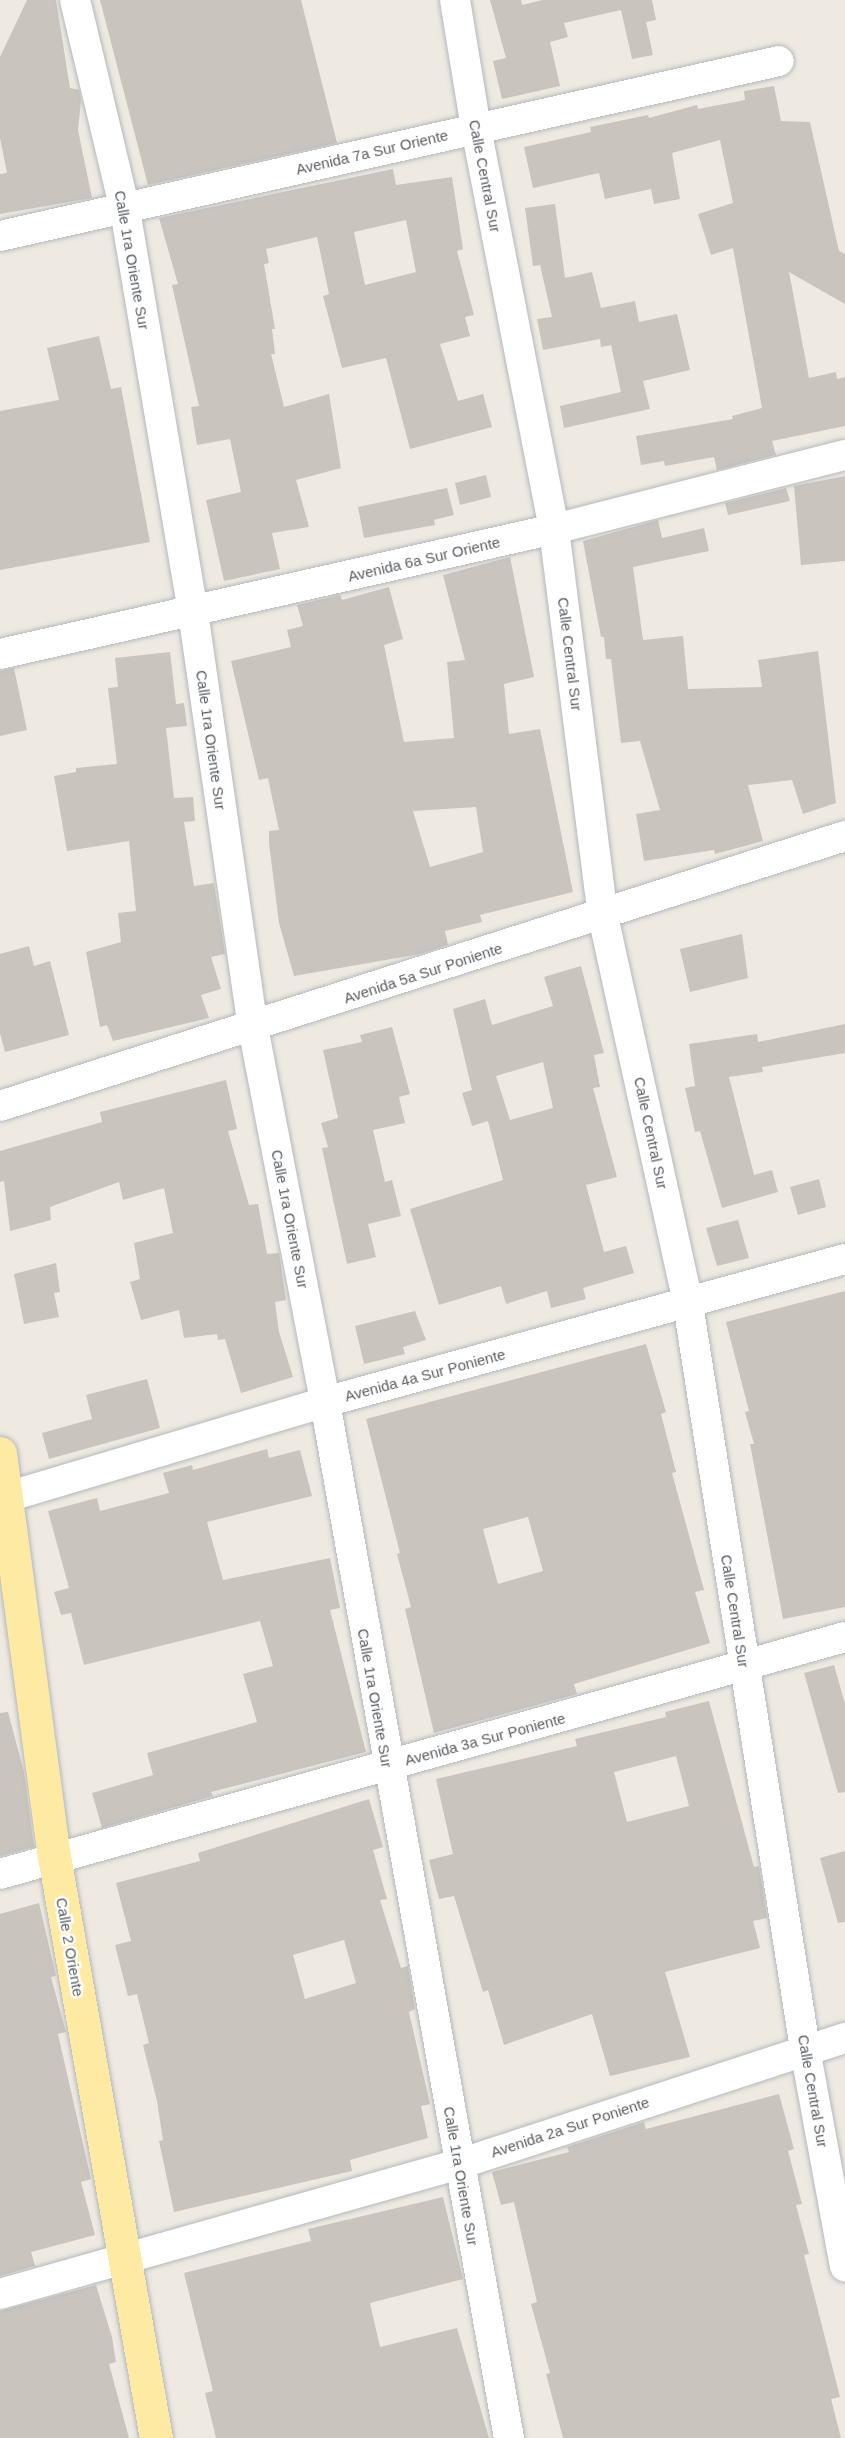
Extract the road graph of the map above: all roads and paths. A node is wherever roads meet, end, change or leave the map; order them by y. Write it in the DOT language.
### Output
graph roads {
  1 [pos="75,0"];
  2 [pos="455,0"];
  3 [pos="779,61"];
  4 [pos="476,128"];
  5 [pos="125,210"];
  6 [pos="0,236"];
  7 [pos="845,455"];
  8 [pos="554,529"];
  9 [pos="193,612"];
  10 [pos="0,654"];
  11 [pos="845,837"];
  12 [pos="603,916"];
  13 [pos="253,1027"];
  14 [pos="0,1106"];
  15 [pos="845,1259"];
  16 [pos="688,1304"];
  17 [pos="325,1402"];
  18 [pos="0,1453"];
  19 [pos="3,1498"];
  20 [pos="845,1637"];
  21 [pos="743,1668"];
  22 [pos="387,1766"];
  23 [pos="54,1856"];
  24 [pos="0,1874"];
  25 [pos="845,2038"];
  26 [pos="805,2049"];
  27 [pos="459,2164"];
  28 [pos="125,2257"];
  29 [pos="845,2266"];
  30 [pos="0,2294"];
  31 [pos="156,2438"];
  32 [pos="509,2438"];
  1 -- 5 [label="street, Calle 1ra Oriente Sur"];
  2 -- 4 [label="street, Calle Central Sur"];
  3 -- 4 [label="street, Avenida 7a Sur Oriente"];
  4 -- 5 [label="street, Avenida 7a Sur Oriente"];
  4 -- 8 [label="street, Calle Central Sur"];
  5 -- 6 [label="street, Avenida 7a Sur Oriente"];
  5 -- 9 [label="street, Calle 1ra Oriente Sur"];
  7 -- 8 [label="street, Avenida 6a Sur Oriente"];
  8 -- 9 [label="street, Avenida 6a Sur Oriente"];
  8 -- 12 [label="street, Calle Central Sur"];
  9 -- 10 [label="street, Avenida 6a Sur Oriente"];
  9 -- 13 [label="street, Calle 1ra Oriente Sur"];
  11 -- 12 [label="street, Avenida 5a Sur Poniente"];
  12 -- 13 [label="street, Avenida 5a Sur Poniente"];
  12 -- 16 [label="street, Calle Central Sur"];
  13 -- 14 [label="street, Avenida 5a Sur Poniente"];
  13 -- 17 [label="street, Calle 1ra Oriente Sur"];
  15 -- 16 [label="street, Avenida 4a Sur Poniente"];
  16 -- 17 [label="street, Avenida 4a Sur Poniente"];
  16 -- 21 [label="street, Calle Central Sur"];
  17 -- 19 [label="street, Avenida 4a Sur Poniente"];
  17 -- 22 [label="street, Calle 1ra Oriente Sur"];
  18 -- 19 [label="main road, Calle 2 Oriente"];
  19 -- 23 [label="main road, Calle 2 Oriente"];
  20 -- 21 [label="street, Avenida 3a Sur Poniente"];
  21 -- 22 [label="street, Avenida 3a Sur Poniente"];
  21 -- 26 [label="street, Calle Central Sur"];
  22 -- 23 [label="street, Avenida 3a Sur Poniente"];
  22 -- 27 [label="street, Calle 1ra Oriente Sur"];
  23 -- 24 [label="street, Avenida 3a Sur Poniente"];
  23 -- 28 [label="main road, Calle 2 Oriente"];
  25 -- 26 [label="street, Avenida 2a Sur Poniente"];
  26 -- 27 [label="street, Avenida 2a Sur Poniente"];
  26 -- 29 [label="street, Calle Central Sur"];
  27 -- 28 [label="street, Avenida 2a Sur Poniente"];
  27 -- 32 [label="street, Calle 1ra Oriente Sur"];
  28 -- 30 [label="street, Avenida 2a Sur Poniente"];
  28 -- 31 [label="main road, Calle 2 Oriente"];
}
